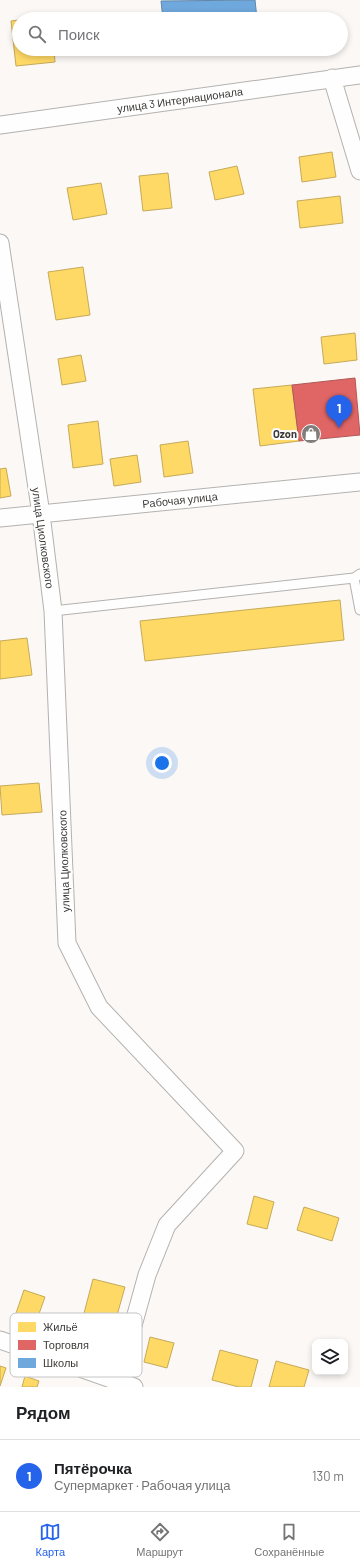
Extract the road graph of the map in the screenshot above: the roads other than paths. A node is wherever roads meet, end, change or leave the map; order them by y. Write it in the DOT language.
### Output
graph roads {
  1 [pos="360,75"];
  2 [pos="332,78"];
  3 [pos="0,125"];
  4 [pos="360,171"];
  5 [pos="0,243"];
  6 [pos="360,482"];
  7 [pos="41,514"];
  8 [pos="0,518"];
  9 [pos="357,576"];
  10 [pos="360,610"];
  11 [pos="53,611"];
  12 [pos="138,1313"];
  13 [pos="0,1340"];
  14 [pos="10,1344"];
  15 [pos="98,1377"];
  16 [pos="122,1386"];
  1 -- 2 [label="street, улица 3 Интернационала"];
  2 -- 3 [label="street, улица 3 Интернационала"];
  2 -- 4 [label="street"];
  5 -- 7 [label="street, улица Циолковского"];
  6 -- 7 [label="street, Рабочая улица"];
  7 -- 8 [label="street, Рабочая улица"];
  7 -- 11 [label="street, улица Циолковского"];
  9 -- 10 [label="lane"];
  9 -- 11 [label="lane"];
  11 -- 12 [label="street, улица Циолковского"];
  13 -- 14 [label="street"];
  15 -- 16 [label="street"];
}
